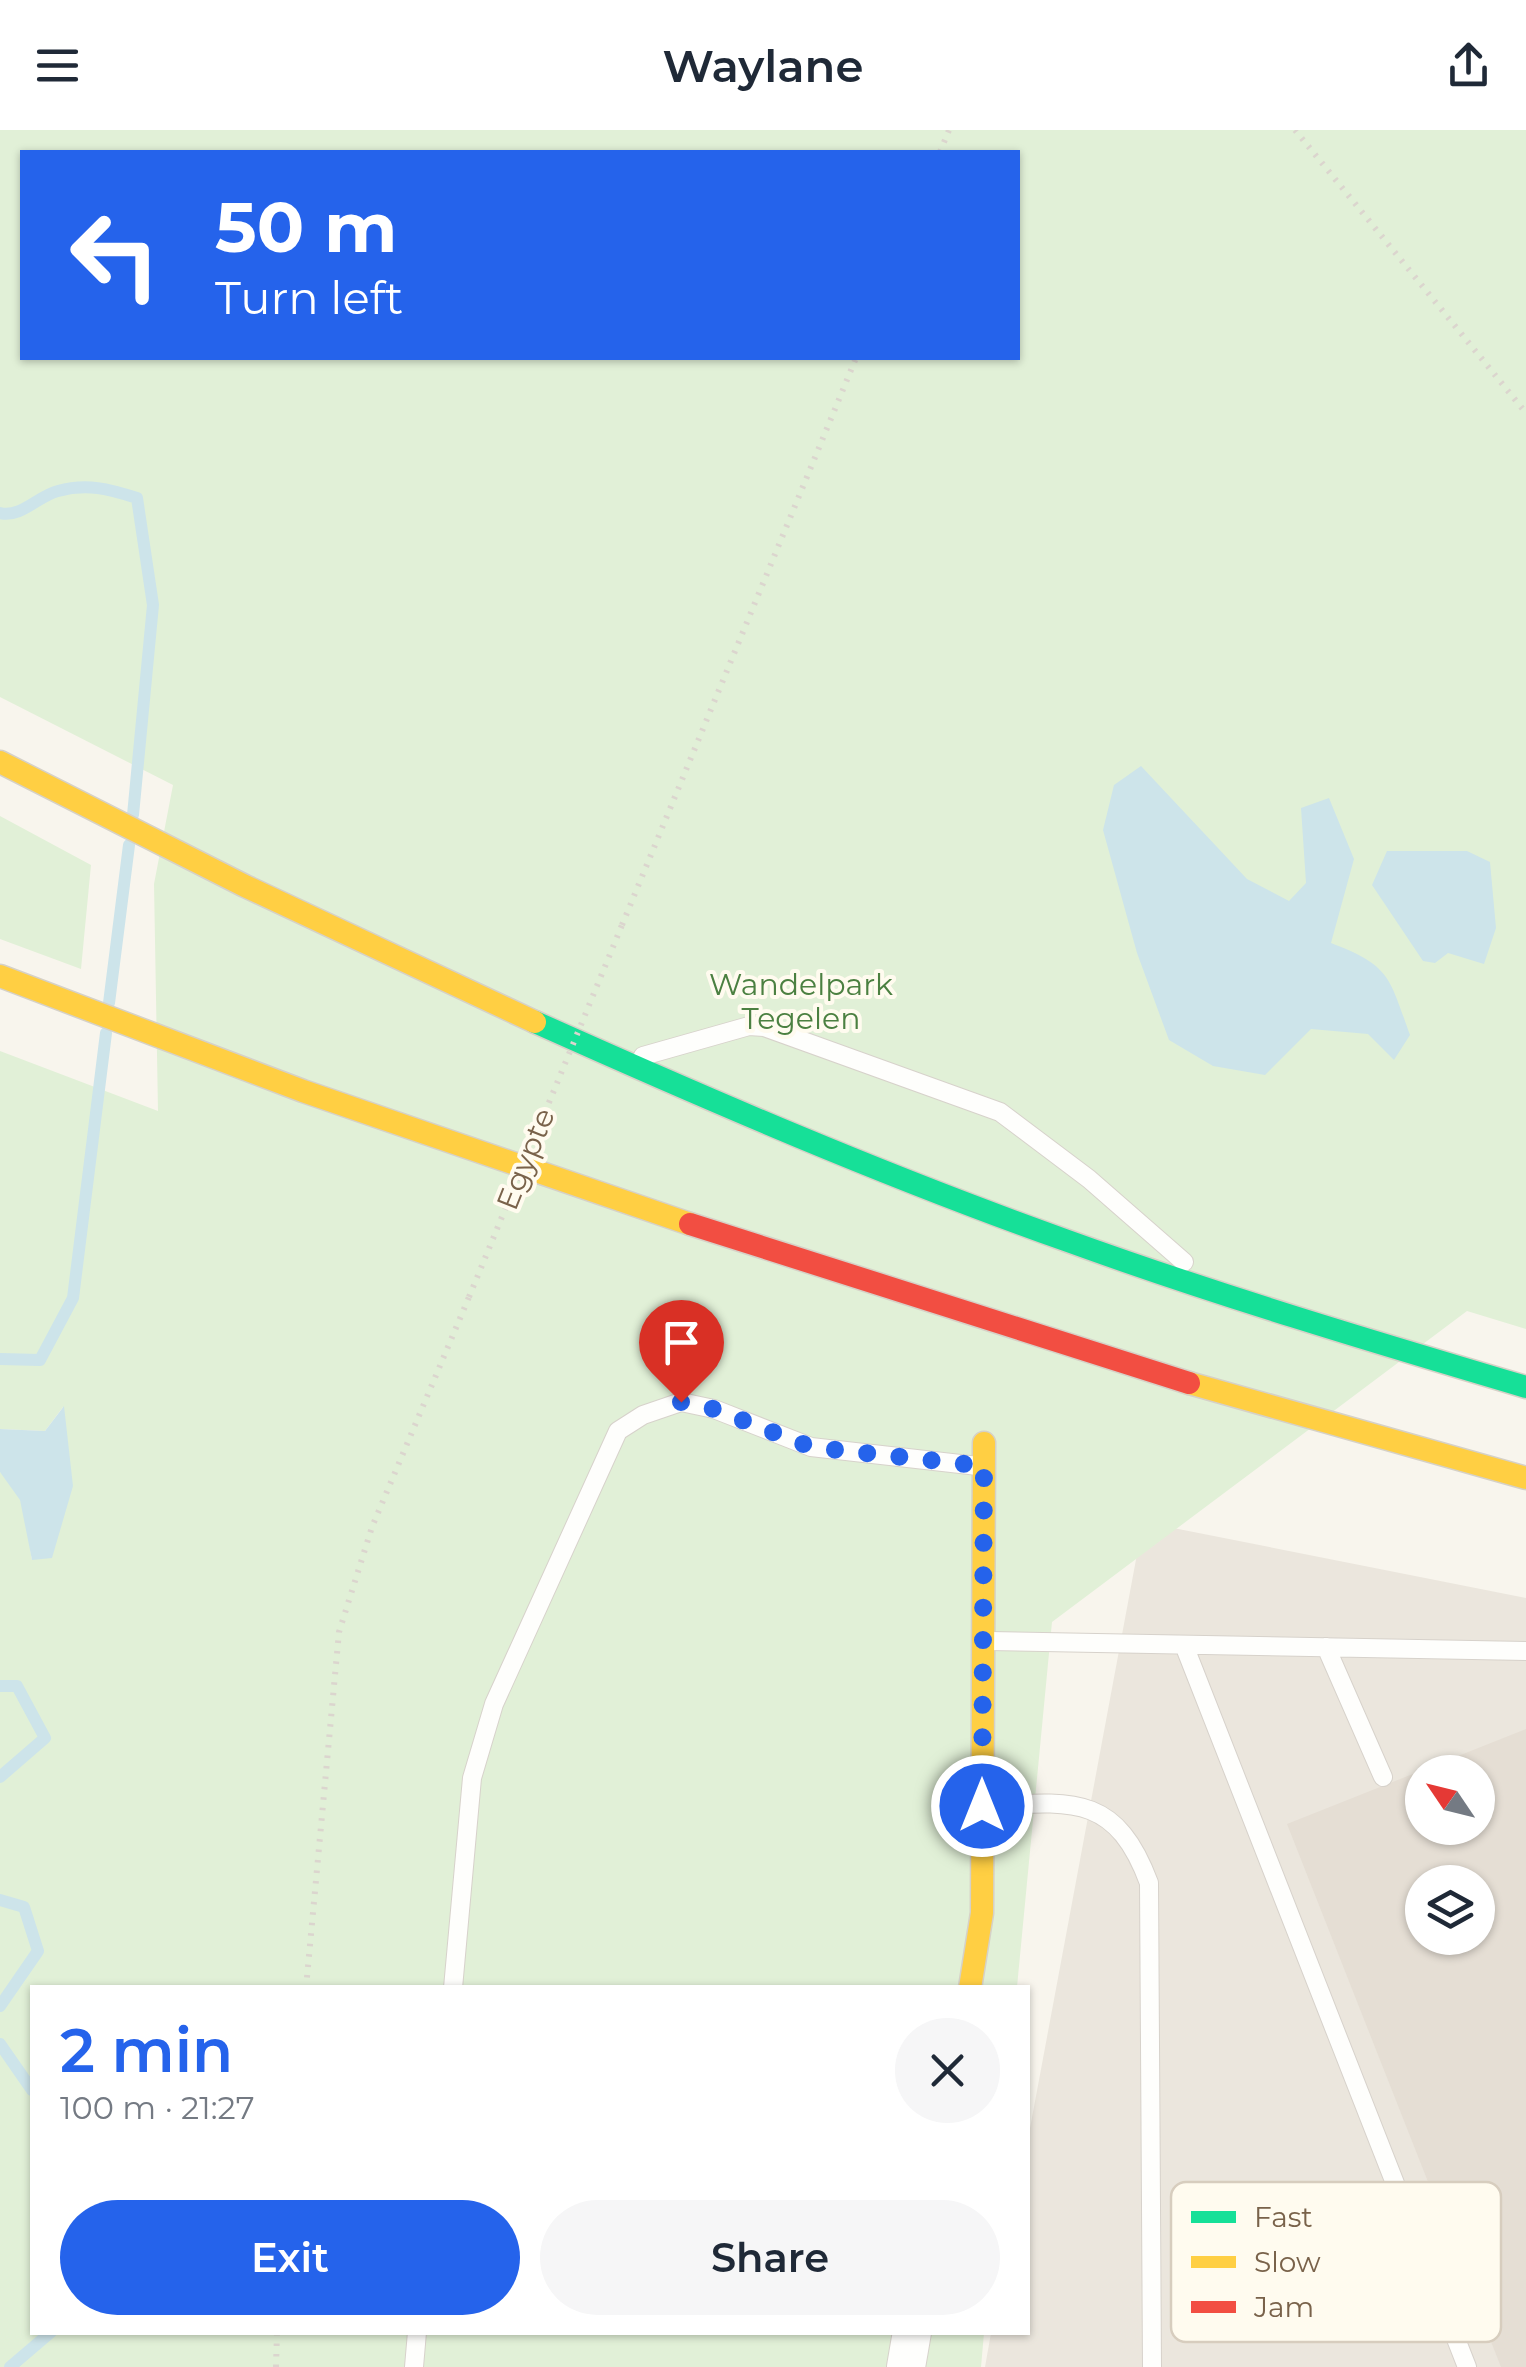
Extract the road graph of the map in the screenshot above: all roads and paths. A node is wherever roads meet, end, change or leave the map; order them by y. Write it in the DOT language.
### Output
graph roads {
  1 [pos="1295,130"];
  2 [pos="855,360"];
  3 [pos="1526,413"];
  4 [pos="0,762"];
  5 [pos="0,976"];
  6 [pos="623,1061"];
  7 [pos="1216,1290"];
  8 [pos="1526,1387"];
  9 [pos="984,1455"];
  10 [pos="1526,1478"];
  11 [pos="983,1640"];
  12 [pos="1184,1645"];
  13 [pos="1326,1647"];
  14 [pos="1526,1651"];
  15 [pos="1383,1777"];
  16 [pos="982,1806"];
  17 [pos="306,1985"];
  18 [pos="453,1985"];
  19 [pos="970,1985"];
  20 [pos="1395,2182"];
  21 [pos="276,2335"];
  22 [pos="417,2335"];
  23 [pos="911,2335"];
  24 [pos="1458,2342"];
  25 [pos="276,2367"];
  26 [pos="414,2367"];
  27 [pos="906,2367"];
  28 [pos="1152,2367"];
  29 [pos="1468,2367"];
  1 -- 3 [label="path"];
  2 -- 17 [label="path, Egypte, bridge"];
  4 -- 6 [label="main road"];
  5 -- 10 [label="main road"];
  6 -- 7 [label="main road"];
  6 -- 7 [label="lane"];
  7 -- 8 [label="main road"];
  9 -- 11 [label="main road"];
  9 -- 18 [label="lane"];
  11 -- 12 [label="lane"];
  11 -- 16 [label="main road"];
  12 -- 13 [label="lane"];
  12 -- 20 [label="lane"];
  13 -- 14 [label="lane"];
  13 -- 15 [label="lane"];
  16 -- 19 [label="main road"];
  16 -- 28 [label="lane"];
  21 -- 25 [label="path"];
  22 -- 26 [label="lane"];
  23 -- 27 [label="street"];
  24 -- 29 [label="lane"];
}
